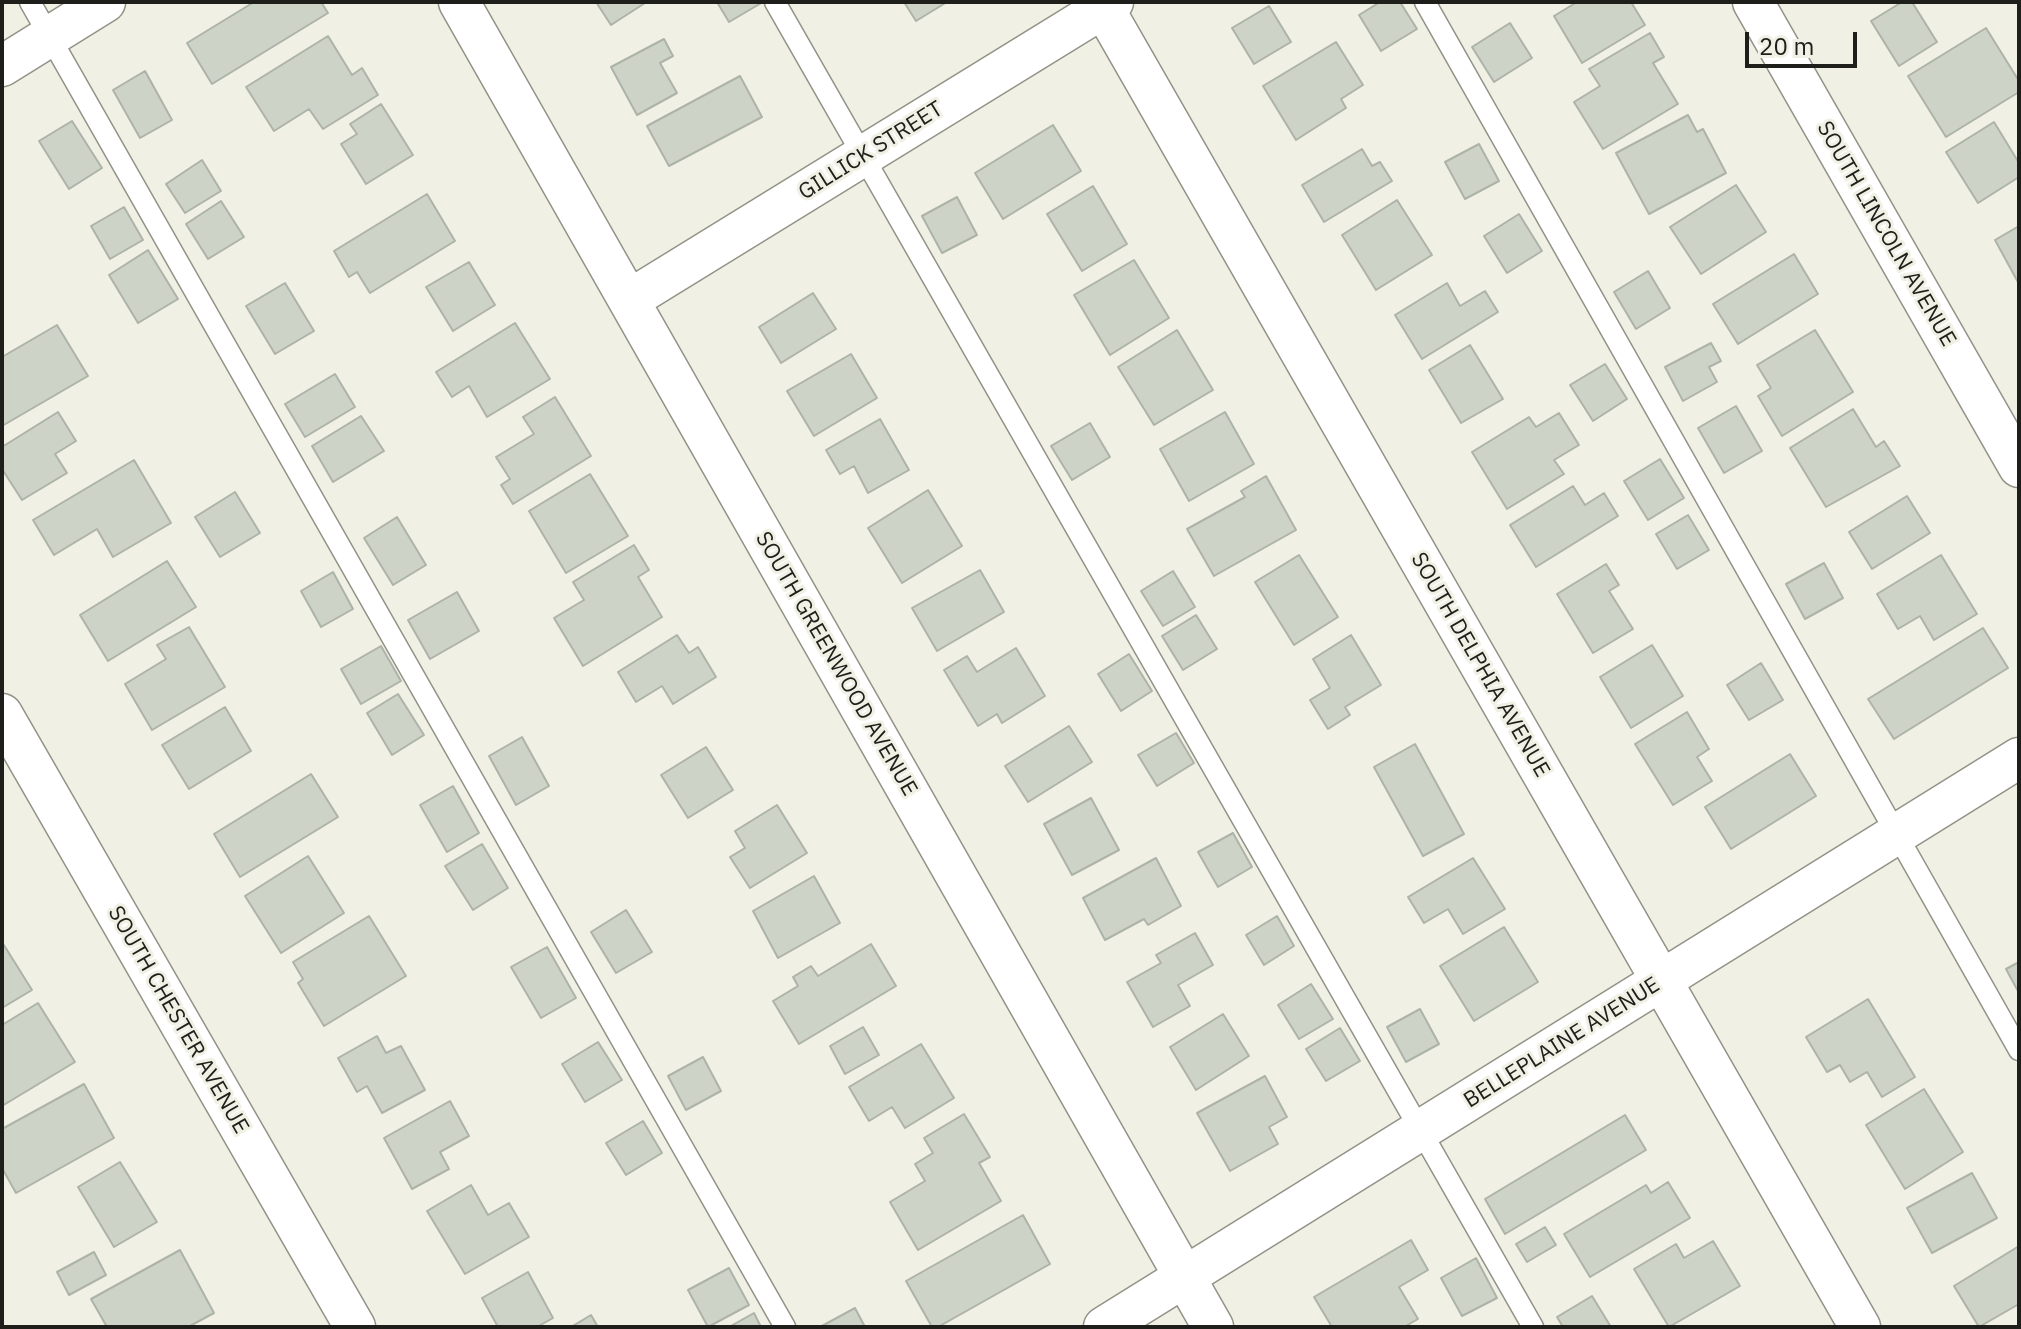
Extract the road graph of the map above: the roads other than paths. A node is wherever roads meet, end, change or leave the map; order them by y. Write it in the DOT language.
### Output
graph roads {
  1 [pos="30,2"];
  2 [pos="105,2"];
  3 [pos="459,2"];
  4 [pos="775,2"];
  5 [pos="1425,2"];
  6 [pos="1753,2"];
  7 [pos="1105,4"];
  8 [pos="49,37"];
  9 [pos="2,66"];
  10 [pos="863,156"];
  11 [pos="629,300"];
  12 [pos="2019,467"];
  13 [pos="2,714"];
  14 [pos="2019,758"];
  15 [pos="1895,835"];
  16 [pos="1662,981"];
  17 [pos="2019,1050"];
  18 [pos="1420,1131"];
  19 [pos="1185,1277"];
  20 [pos="355,1327"];
  21 [pos="785,1327"];
  22 [pos="1104,1327"];
  23 [pos="1213,1327"];
  24 [pos="1533,1327"];
  25 [pos="1860,1327"];
  1 -- 8 [label="lane"];
  2 -- 8 [label="street"];
  3 -- 11 [label="street, SOUTH GREENWOOD AVENUE"];
  4 -- 10 [label="lane"];
  5 -- 15 [label="lane"];
  6 -- 12 [label="street, SOUTH LINCOLN AVENUE"];
  7 -- 10 [label="street, GILLICK STREET"];
  7 -- 16 [label="street, SOUTH DELPHIA AVENUE"];
  8 -- 9 [label="street"];
  8 -- 21 [label="lane"];
  10 -- 11 [label="street, GILLICK STREET"];
  10 -- 18 [label="lane"];
  11 -- 19 [label="street, SOUTH GREENWOOD AVENUE"];
  13 -- 20 [label="street, SOUTH CHESTER AVENUE"];
  14 -- 15 [label="street, BELLEPLAINE AVENUE"];
  15 -- 16 [label="street, BELLEPLAINE AVENUE"];
  15 -- 17 [label="lane"];
  16 -- 18 [label="street, BELLEPLAINE AVENUE"];
  16 -- 25 [label="street, SOUTH DELPHIA AVENUE"];
  18 -- 19 [label="street, BELLEPLAINE AVENUE"];
  18 -- 24 [label="lane"];
  19 -- 22 [label="street, BELLEPLAINE AVENUE"];
  19 -- 23 [label="street, SOUTH GREENWOOD AVENUE"];
}
